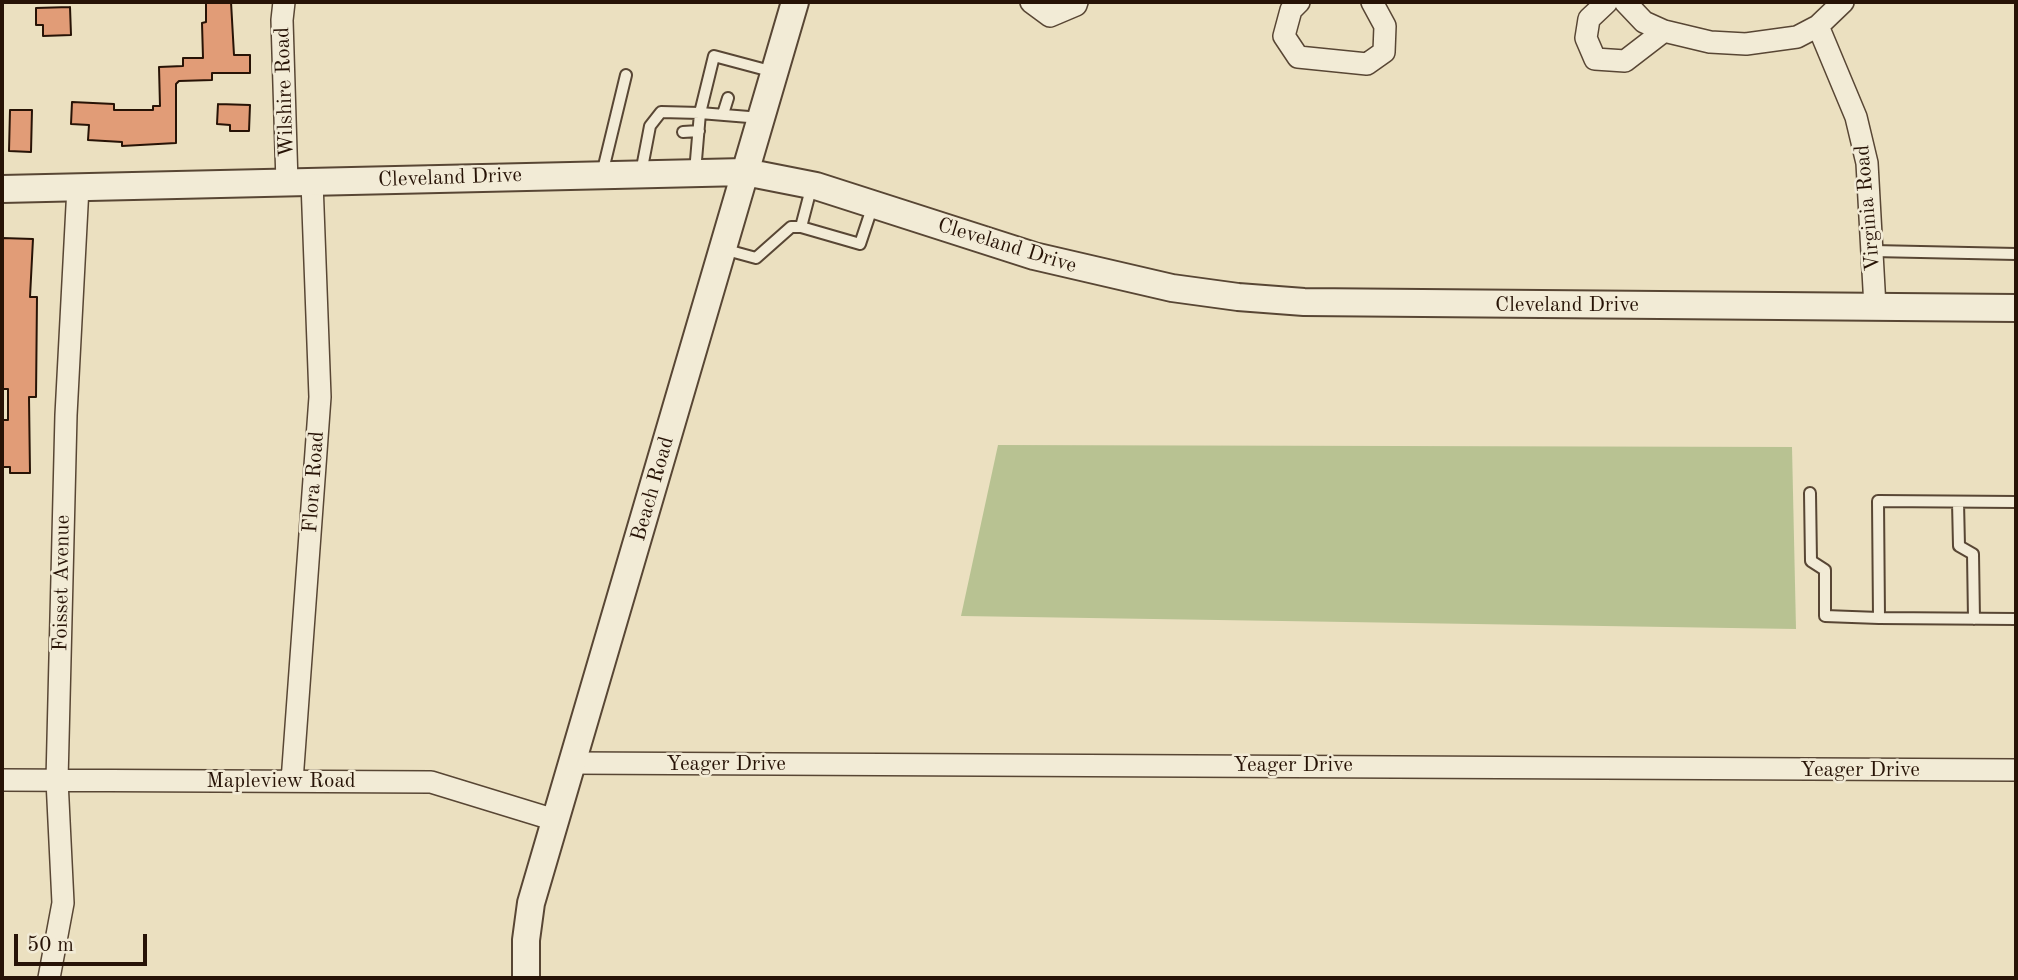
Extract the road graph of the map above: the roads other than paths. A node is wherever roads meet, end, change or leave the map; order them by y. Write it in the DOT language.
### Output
graph roads {
  1 [pos="285,2"];
  2 [pos="795,2"];
  3 [pos="1031,2"];
  4 [pos="1077,2"];
  5 [pos="1299,2"];
  6 [pos="1372,2"];
  7 [pos="1607,2"];
  8 [pos="1625,2"];
  9 [pos="1843,2"];
  10 [pos="1818,26"];
  11 [pos="1664,31"];
  12 [pos="738,62"];
  13 [pos="774,72"];
  14 [pos="626,75"];
  15 [pos="734,75"];
  16 [pos="728,98"];
  17 [pos="700,113"];
  18 [pos="723,114"];
  19 [pos="761,118"];
  20 [pos="699,131"];
  21 [pos="684,132"];
  22 [pos="695,172"];
  23 [pos="745,172"];
  24 [pos="641,173"];
  25 [pos="602,174"];
  26 [pos="300,182"];
  27 [pos="812,186"];
  28 [pos="78,187"];
  29 [pos="2,189"];
  30 [pos="873,205"];
  31 [pos="801,227"];
  32 [pos="723,249"];
  33 [pos="1873,251"];
  34 [pos="2016,254"];
  35 [pos="1875,307"];
  36 [pos="2016,308"];
  37 [pos="1810,494"];
  38 [pos="1958,502"];
  39 [pos="2016,502"];
  40 [pos="1879,618"];
  41 [pos="1974,619"];
  42 [pos="2016,619"];
  43 [pos="570,763"];
  44 [pos="2016,770"];
  45 [pos="2,780"];
  46 [pos="57,780"];
  47 [pos="292,781"];
  48 [pos="555,820"];
  49 [pos="49,978"];
  50 [pos="526,978"];
  1 -- 26 [label="street, Wilshire Road"];
  2 -- 13 [label="street, Beach Road"];
  3 -- 4 [label="street"];
  5 -- 6 [label="street"];
  7 -- 11 [label="street"];
  8 -- 11 [label="street"];
  9 -- 10 [label="street"];
  10 -- 11 [label="street"];
  10 -- 33 [label="street, Virginia Road"];
  12 -- 13 [label="lane"];
  12 -- 15 [label="lane"];
  12 -- 17 [label="lane"];
  13 -- 19 [label="street, Beach Road"];
  14 -- 25 [label="lane"];
  16 -- 18 [label="lane"];
  17 -- 18 [label="lane"];
  17 -- 20 [label="lane"];
  17 -- 24 [label="lane"];
  18 -- 19 [label="lane"];
  19 -- 23 [label="street, Beach Road"];
  20 -- 21 [label="lane"];
  20 -- 22 [label="lane"];
  22 -- 23 [label="street, Cleveland Drive"];
  22 -- 24 [label="street, Cleveland Drive"];
  23 -- 27 [label="street, Cleveland Drive"];
  23 -- 32 [label="street, Beach Road"];
  24 -- 25 [label="street, Cleveland Drive"];
  25 -- 26 [label="street, Cleveland Drive"];
  26 -- 28 [label="street, Cleveland Drive"];
  26 -- 47 [label="street, Flora Road"];
  27 -- 30 [label="street, Cleveland Drive"];
  27 -- 31 [label="lane"];
  28 -- 29 [label="street, Cleveland Drive"];
  28 -- 46 [label="street, Foisset Avenue"];
  30 -- 31 [label="lane"];
  30 -- 35 [label="street, Cleveland Drive"];
  31 -- 32 [label="lane"];
  32 -- 43 [label="street, Beach Road"];
  33 -- 34 [label="lane"];
  33 -- 35 [label="street, Virginia Road"];
  35 -- 36 [label="street, Cleveland Drive"];
  37 -- 40 [label="lane"];
  38 -- 39 [label="lane"];
  38 -- 40 [label="lane"];
  38 -- 41 [label="lane"];
  40 -- 41 [label="lane"];
  41 -- 42 [label="lane"];
  43 -- 44 [label="street, Yeager Drive"];
  43 -- 48 [label="street, Beach Road"];
  45 -- 46 [label="street, Mapleview Road"];
  46 -- 47 [label="street, Mapleview Road"];
  46 -- 49 [label="street, Foisset Avenue"];
  47 -- 48 [label="street, Mapleview Road"];
  48 -- 50 [label="street, Beach Road"];
}
